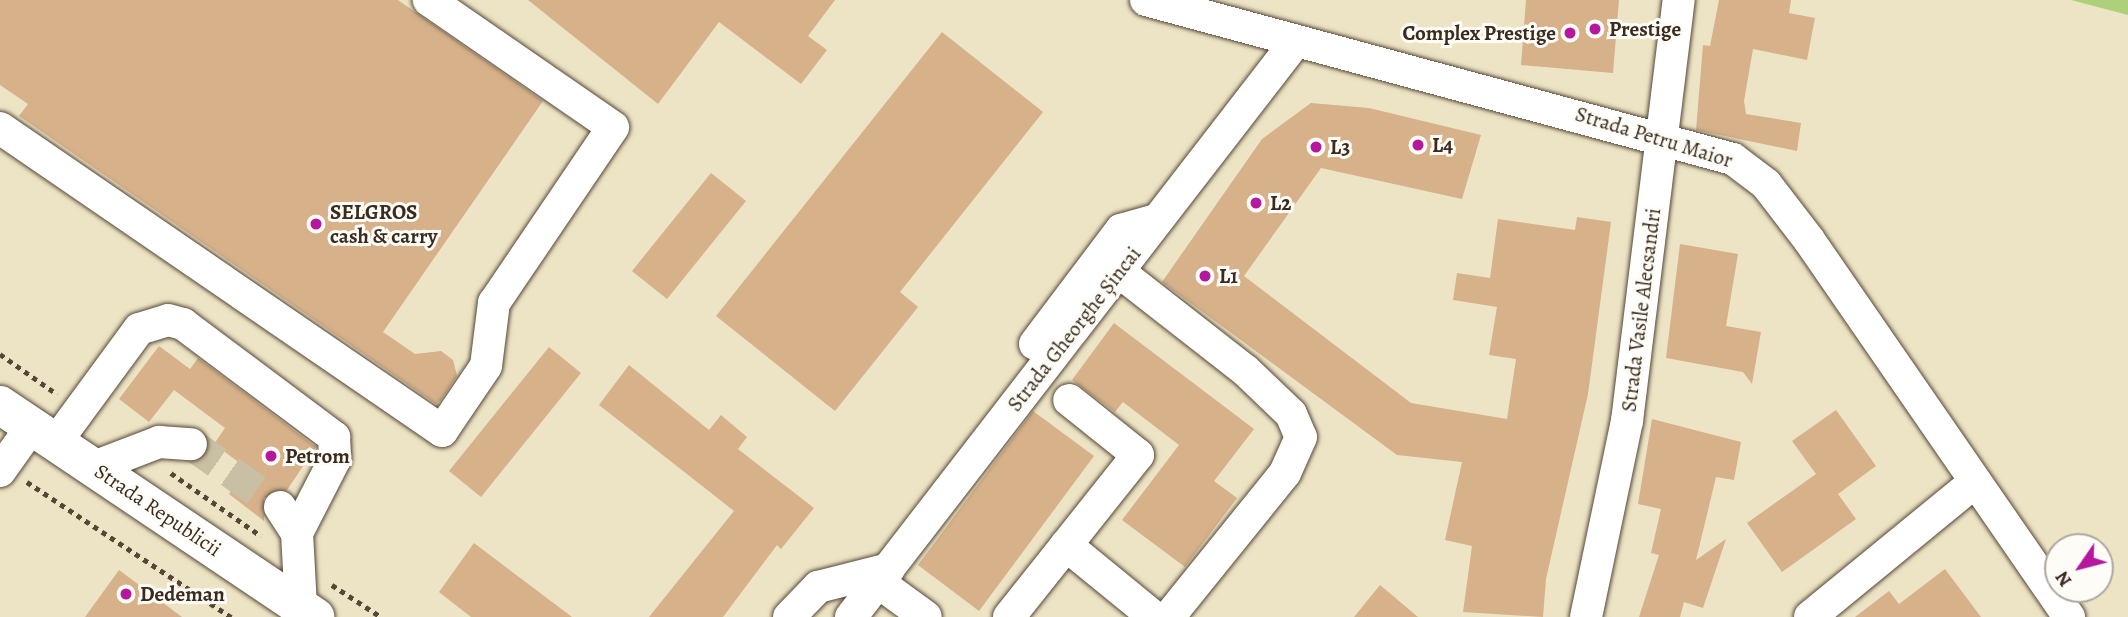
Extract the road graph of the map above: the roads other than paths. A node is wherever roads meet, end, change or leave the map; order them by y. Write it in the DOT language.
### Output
graph roads {
  1 [pos="429,0"];
  2 [pos="1146,0"];
  3 [pos="1679,0"];
  4 [pos="1296,40"];
  5 [pos="0,128"];
  6 [pos="1663,136"];
  7 [pos="1157,220"];
  8 [pos="1118,271"];
  9 [pos="1069,400"];
  10 [pos="0,405"];
  11 [pos="44,434"];
  12 [pos="191,444"];
  13 [pos="94,467"];
  14 [pos="2,468"];
  15 [pos="1974,483"];
  16 [pos="281,507"];
  17 [pos="297,534"];
  18 [pos="1066,545"];
  19 [pos="877,575"];
  20 [pos="308,612"];
  21 [pos="789,617"];
  22 [pos="851,617"];
  23 [pos="926,617"];
  24 [pos="1009,617"];
  25 [pos="1154,617"];
  26 [pos="1169,617"];
  27 [pos="1586,617"];
  28 [pos="1810,617"];
  29 [pos="2069,617"];
  1 -- 5 [label="street"];
  2 -- 4 [label="street, Strada Petru Maior"];
  3 -- 6 [label="street, Strada Vasile Alecsandri"];
  4 -- 6 [label="street, Strada Petru Maior"];
  4 -- 7 [label="street, Strada Gheorghe Șincai"];
  6 -- 15 [label="street, Strada Petru Maior"];
  6 -- 27 [label="street, Strada Vasile Alecsandri"];
  7 -- 8 [label="street, Strada Gheorghe Șincai"];
  7 -- 19 [label="street"];
  8 -- 19 [label="street, Strada Gheorghe Șincai"];
  8 -- 26 [label="street"];
  9 -- 18 [label="street"];
  10 -- 11 [label="main road, Strada Republicii"];
  11 -- 13 [label="main road, Strada Republicii"];
  11 -- 14 [label="street"];
  11 -- 17 [label="street"];
  12 -- 13 [label="street"];
  13 -- 20 [label="main road, Strada Republicii"];
  15 -- 28 [label="street"];
  15 -- 29 [label="street, Strada Petru Maior"];
  16 -- 17 [label="street"];
  17 -- 20 [label="street"];
  18 -- 24 [label="street"];
  18 -- 25 [label="street"];
  19 -- 21 [label="street"];
  19 -- 22 [label="street, Strada Gheorghe Șincai"];
  19 -- 23 [label="street"];
}
